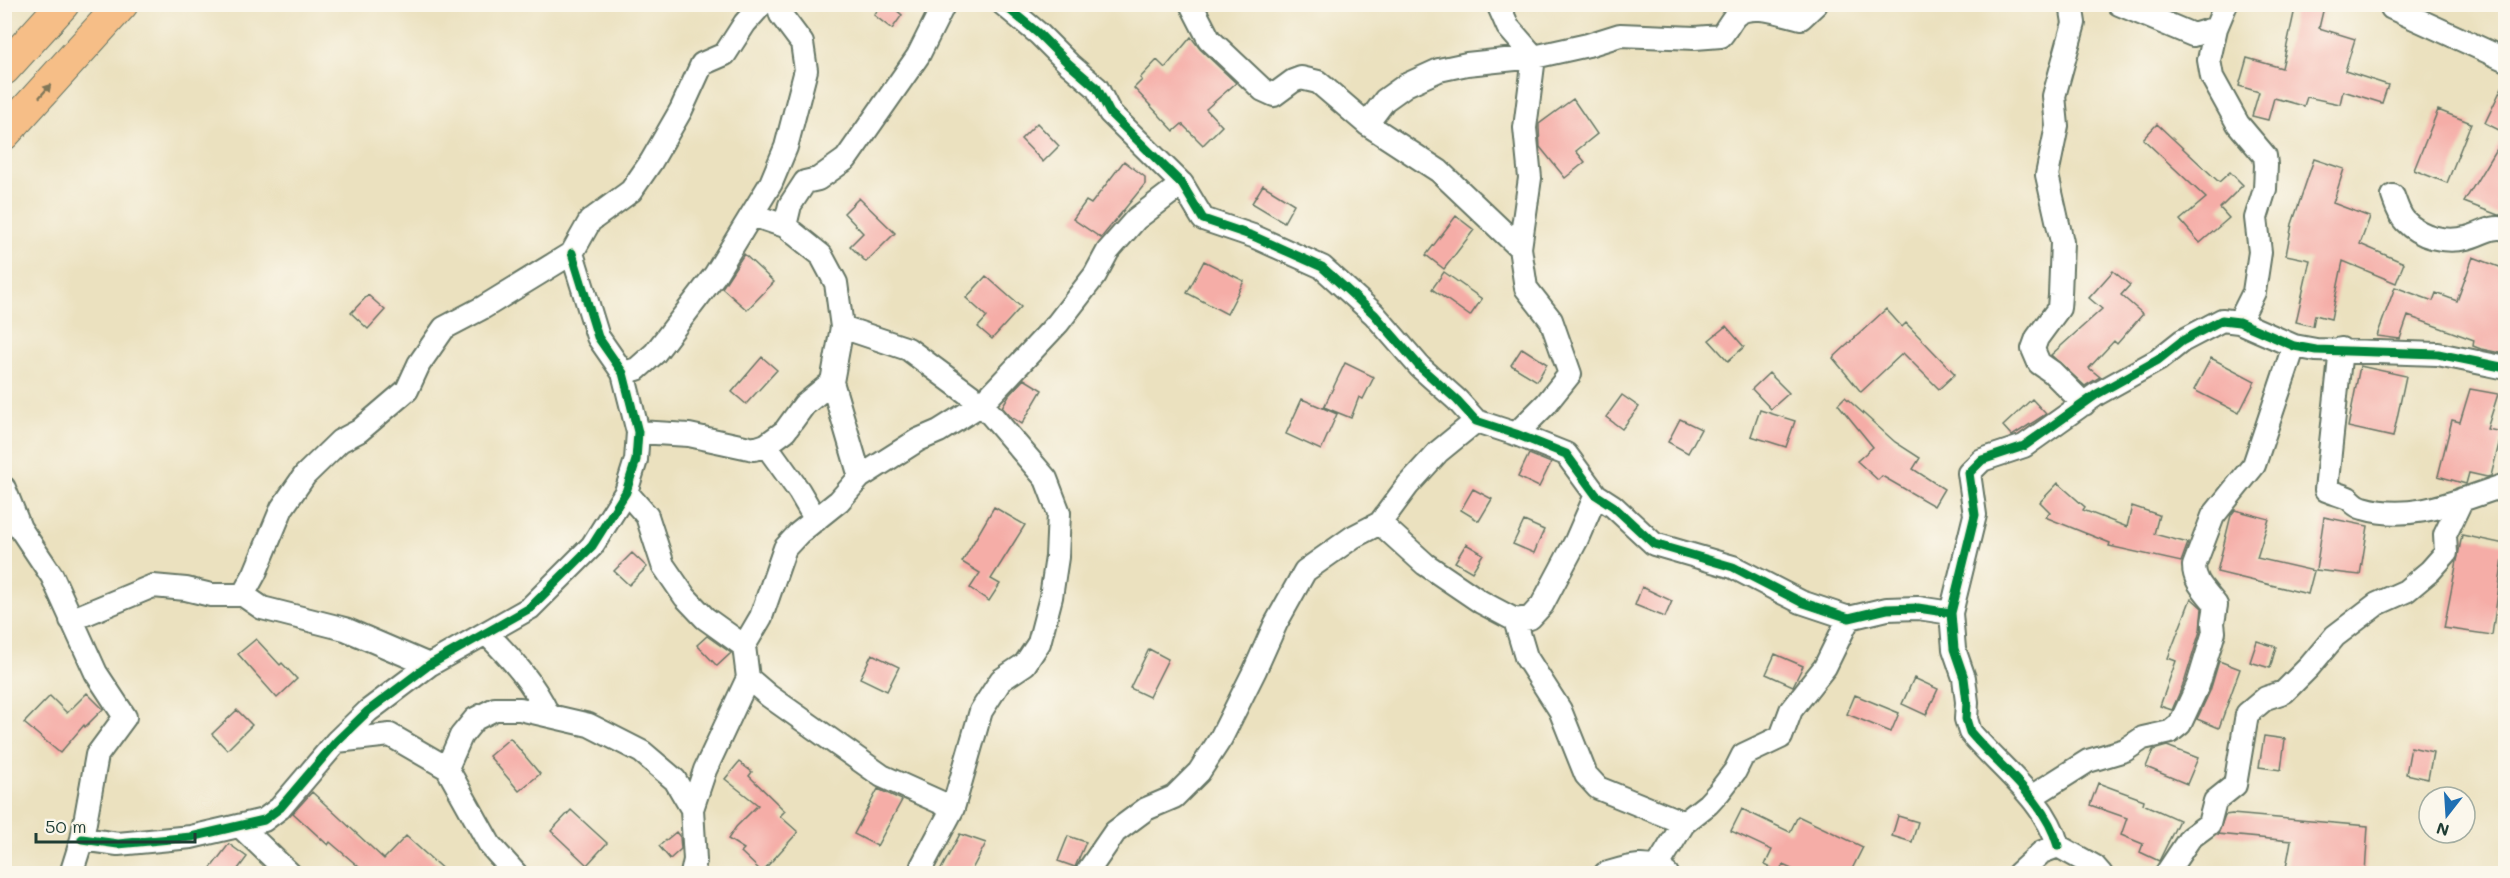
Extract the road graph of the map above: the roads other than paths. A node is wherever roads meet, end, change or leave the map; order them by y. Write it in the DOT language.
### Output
graph roads {
  1 [pos="63,4"];
  2 [pos="122,4"];
  3 [pos="762,4"];
  4 [pos="778,4"];
  5 [pos="944,4"];
  6 [pos="1003,4"];
  7 [pos="1191,4"];
  8 [pos="1498,4"];
  9 [pos="1816,4"];
  10 [pos="2071,4"];
  11 [pos="2119,4"];
  12 [pos="2226,4"];
  13 [pos="2391,4"];
  14 [pos="2216,28"];
  15 [pos="1534,57"];
  16 [pos="2505,60"];
  17 [pos="4,69"];
  18 [pos="1367,124"];
  19 [pos="4,134"];
  20 [pos="786,147"];
  21 [pos="805,182"];
  22 [pos="1182,184"];
  23 [pos="2393,196"];
  24 [pos="752,215"];
  25 [pos="785,226"];
  26 [pos="2505,229"];
  27 [pos="1520,248"];
  28 [pos="572,253"];
  29 [pos="2239,322"];
  30 [pos="842,327"];
  31 [pos="2294,346"];
  32 [pos="2340,349"];
  33 [pos="2505,368"];
  34 [pos="623,374"];
  35 [pos="832,382"];
  36 [pos="982,404"];
  37 [pos="2084,404"];
  38 [pos="1476,421"];
  39 [pos="638,432"];
  40 [pos="1516,434"];
  41 [pos="766,445"];
  42 [pos="860,477"];
  43 [pos="2505,485"];
  44 [pos="4,488"];
  45 [pos="626,492"];
  46 [pos="1596,495"];
  47 [pos="2462,499"];
  48 [pos="816,520"];
  49 [pos="1380,523"];
  50 [pos="243,595"];
  51 [pos="1951,613"];
  52 [pos="1849,618"];
  53 [pos="71,620"];
  54 [pos="1515,620"];
  55 [pos="486,633"];
  56 [pos="744,646"];
  57 [pos="429,665"];
  58 [pos="748,678"];
  59 [pos="548,714"];
  60 [pos="337,741"];
  61 [pos="447,768"];
  62 [pos="2031,797"];
  63 [pos="953,808"];
  64 [pos="692,809"];
  65 [pos="1684,823"];
  66 [pos="241,827"];
  67 [pos="82,839"];
  68 [pos="2058,846"];
  69 [pos="1662,870"];
  70 [pos="70,873"];
  71 [pos="290,873"];
  72 [pos="516,873"];
  73 [pos="692,873"];
  74 [pos="920,873"];
  75 [pos="1086,873"];
  76 [pos="1605,873"];
  77 [pos="2018,873"];
  78 [pos="2101,873"];
  79 [pos="2166,873"];
  1 -- 17 [label="highway"];
  19 -- 2 [label="highway, one-way"];
  3 -- 28 [label="street"];
  4 -- 20 [label="street"];
  5 -- 21 [label="street"];
  6 -- 22 [label="street"];
  7 -- 18 [label="street"];
  8 -- 15 [label="street"];
  9 -- 15 [label="street"];
  10 -- 37 [label="street"];
  11 -- 14 [label="street"];
  12 -- 14 [label="street"];
  13 -- 16 [label="street"];
  14 -- 29 [label="street"];
  15 -- 18 [label="street"];
  15 -- 27 [label="street"];
  18 -- 27 [label="street"];
  20 -- 21 [label="street"];
  20 -- 24 [label="street"];
  21 -- 25 [label="street"];
  22 -- 36 [label="street"];
  22 -- 38 [label="street"];
  23 -- 26 [label="street"];
  24 -- 25 [label="street"];
  24 -- 34 [label="street"];
  25 -- 30 [label="street"];
  27 -- 40 [label="street"];
  28 -- 34 [label="street"];
  28 -- 50 [label="street"];
  29 -- 31 [label="street"];
  29 -- 37 [label="street"];
  30 -- 35 [label="street"];
  30 -- 36 [label="street"];
  31 -- 32 [label="street"];
  31 -- 62 [label="street"];
  32 -- 33 [label="street"];
  32 -- 47 [label="street"];
  34 -- 39 [label="street"];
  35 -- 41 [label="street"];
  35 -- 42 [label="street"];
  36 -- 42 [label="street"];
  36 -- 63 [label="street"];
  37 -- 51 [label="street"];
  38 -- 40 [label="street"];
  38 -- 49 [label="street"];
  39 -- 41 [label="street"];
  39 -- 45 [label="street"];
  40 -- 46 [label="street"];
  41 -- 48 [label="street"];
  42 -- 48 [label="street"];
  43 -- 47 [label="street"];
  44 -- 53 [label="street"];
  45 -- 55 [label="street"];
  45 -- 56 [label="street"];
  46 -- 52 [label="street"];
  46 -- 54 [label="street"];
  47 -- 79 [label="street"];
  48 -- 56 [label="street"];
  49 -- 54 [label="street"];
  49 -- 75 [label="street"];
  50 -- 53 [label="street"];
  50 -- 57 [label="street"];
  51 -- 52 [label="street"];
  51 -- 62 [label="street"];
  52 -- 65 [label="street"];
  53 -- 67 [label="street"];
  54 -- 65 [label="street"];
  55 -- 57 [label="street"];
  55 -- 59 [label="street"];
  56 -- 58 [label="street"];
  57 -- 60 [label="street"];
  58 -- 63 [label="street"];
  58 -- 64 [label="street"];
  59 -- 61 [label="street"];
  59 -- 64 [label="street"];
  60 -- 61 [label="street"];
  60 -- 66 [label="street"];
  61 -- 72 [label="street"];
  62 -- 68 [label="street"];
  63 -- 74 [label="street"];
  64 -- 73 [label="street"];
  65 -- 69 [label="street"];
  66 -- 67 [label="street"];
  66 -- 71 [label="street"];
  67 -- 70 [label="street"];
  68 -- 77 [label="street"];
  68 -- 78 [label="street"];
  69 -- 76 [label="street"];
}
